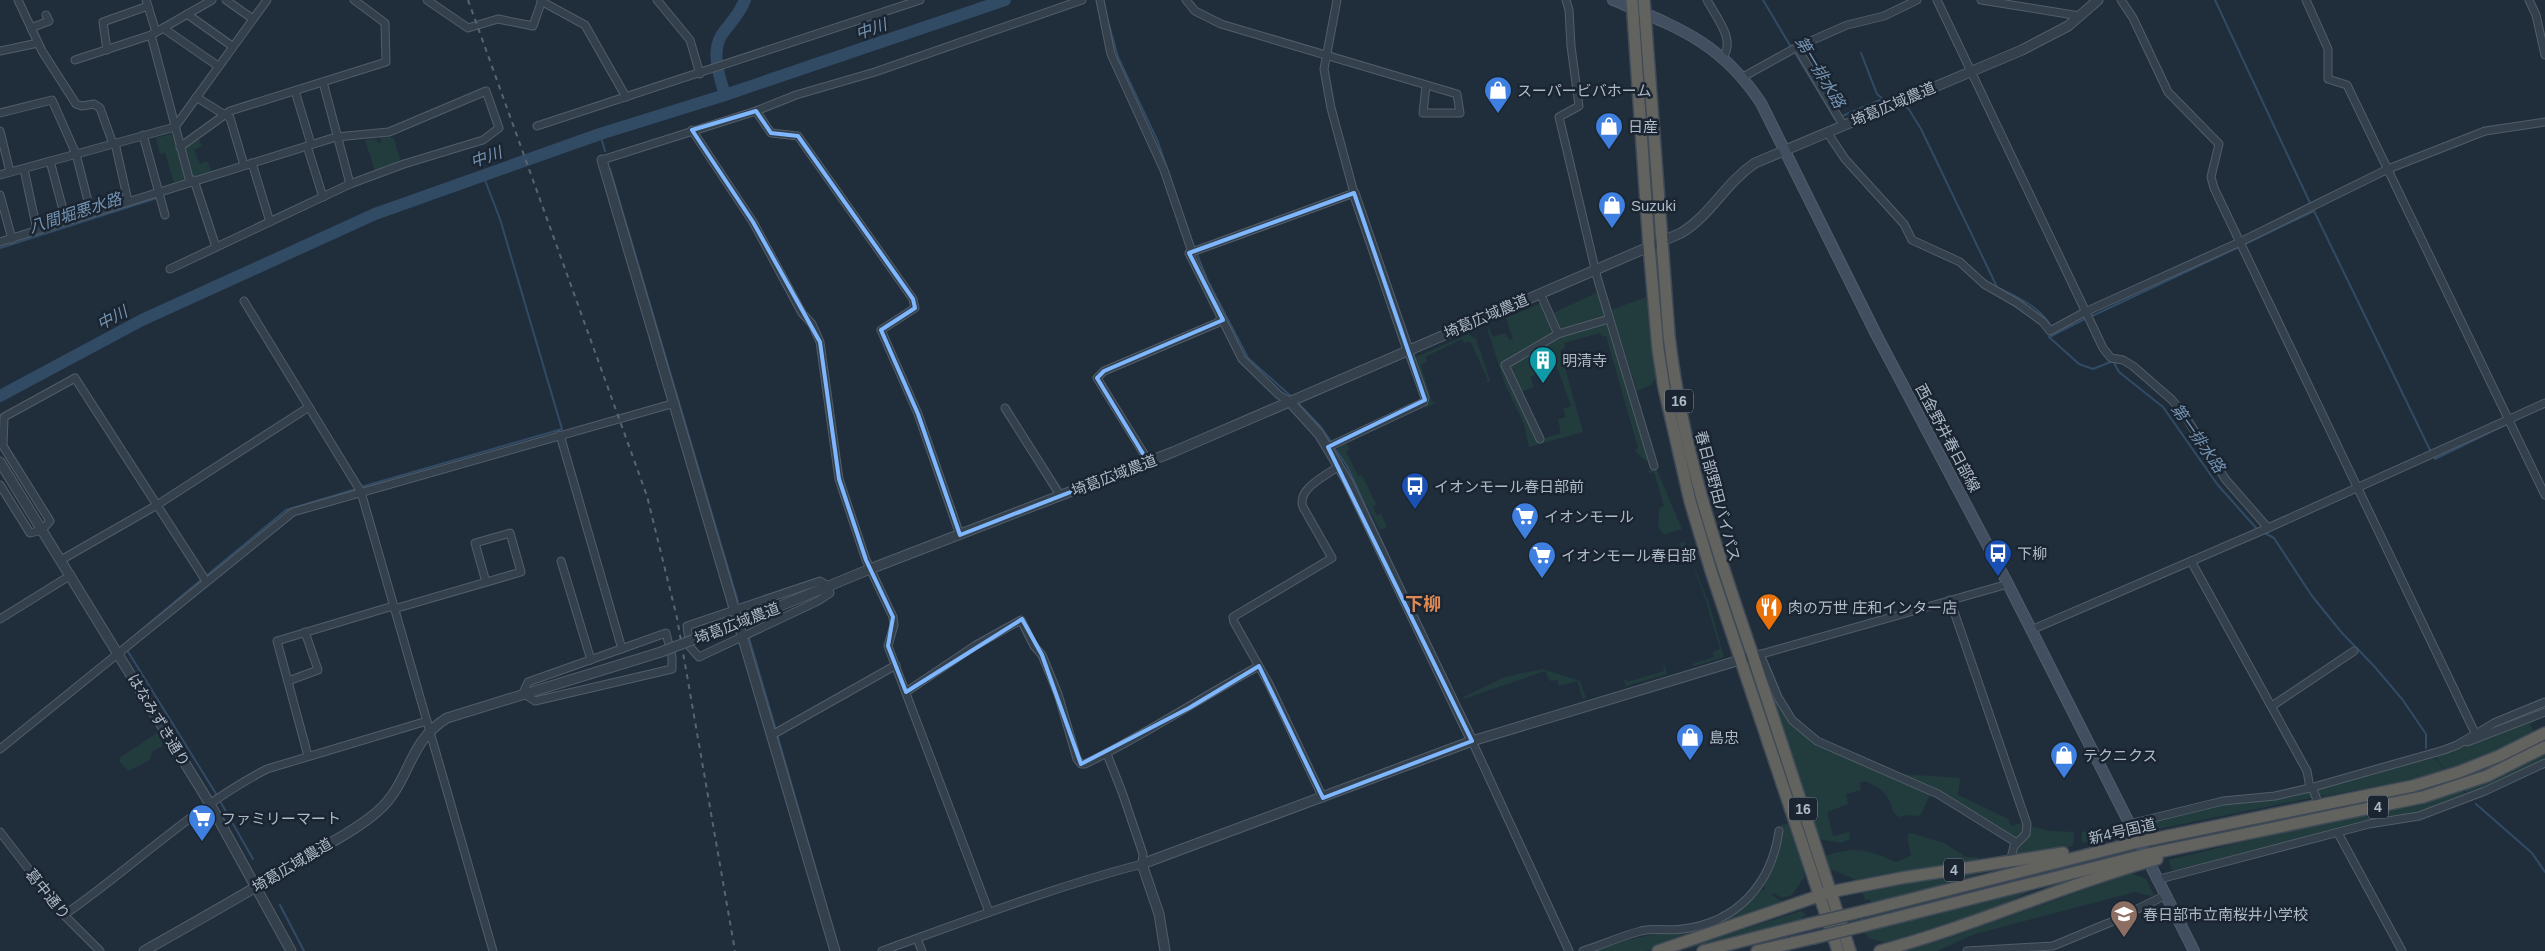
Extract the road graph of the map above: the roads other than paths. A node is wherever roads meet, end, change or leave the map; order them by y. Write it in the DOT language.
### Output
graph roads {
  1 [pos="18,0"];
  2 [pos="212,0"];
  3 [pos="226,0"];
  4 [pos="267,0"];
  5 [pos="427,0"];
  6 [pos="657,0"];
  7 [pos="920,0"];
  8 [pos="1082,0"];
  9 [pos="1100,0"];
  10 [pos="1186,0"];
  11 [pos="1337,0"];
  12 [pos="1566,0"];
  13 [pos="1613,0"];
  14 [pos="1644,0"];
  15 [pos="1707,0"];
  16 [pos="1917,0"];
  17 [pos="1937,0"];
  18 [pos="1981,0"];
  19 [pos="2098,0"];
  20 [pos="2121,0"];
  21 [pos="2306,0"];
  22 [pos="2529,0"];
  23 [pos="357,1"];
  24 [pos="542,1"];
  25 [pos="147,3"];
  26 [pos="1632,4"];
  27 [pos="1645,13"];
  28 [pos="187,14"];
  29 [pos="46,15"];
  30 [pos="2080,16"];
  31 [pos="253,20"];
  32 [pos="31,28"];
  33 [pos="156,32"];
  34 [pos="38,42"];
  35 [pos="232,46"];
  36 [pos="1797,47"];
  37 [pos="107,50"];
  38 [pos="0,51"];
  39 [pos="1325,56"];
  40 [pos="2545,56"];
  41 [pos="1723,57"];
  42 [pos="75,60"];
  43 [pos="218,66"];
  44 [pos="1971,72"];
  45 [pos="700,74"];
  46 [pos="1743,77"];
  47 [pos="323,82"];
  48 [pos="1426,86"];
  49 [pos="295,91"];
  50 [pos="196,97"];
  51 [pos="626,97"];
  52 [pos="756,112"];
  53 [pos="0,113"];
  54 [pos="226,115"];
  55 [pos="2545,122"];
  56 [pos="1843,125"];
  57 [pos="536,126"];
  58 [pos="175,127"];
  59 [pos="692,130"];
  60 [pos="0,131"];
  61 [pos="1827,132"];
  62 [pos="143,136"];
  63 [pos="336,137"];
  64 [pos="114,144"];
  65 [pos="309,145"];
  66 [pos="180,146"];
  67 [pos="1784,149"];
  68 [pos="76,154"];
  69 [pos="602,160"];
  70 [pos="50,162"];
  71 [pos="252,163"];
  72 [pos="244,165"];
  73 [pos="24,169"];
  74 [pos="2388,169"];
  75 [pos="10,172"];
  76 [pos="0,175"];
  77 [pos="192,181"];
  78 [pos="350,184"];
  79 [pos="159,191"];
  80 [pos="1354,193"];
  81 [pos="0,195"];
  82 [pos="323,197"];
  83 [pos="128,201"];
  84 [pos="91,213"];
  85 [pos="165,215"];
  86 [pos="66,221"];
  87 [pos="270,222"];
  88 [pos="38,230"];
  89 [pos="12,239"];
  90 [pos="1662,241"];
  91 [pos="0,242"];
  92 [pos="2240,242"];
  93 [pos="1649,246"];
  94 [pos="216,247"];
  95 [pos="1192,252"];
  96 [pos="170,269"];
  97 [pos="1595,270"];
  98 [pos="1540,293"];
  99 [pos="244,301"];
  100 [pos="2085,312"];
  101 [pos="1221,318"];
  102 [pos="1609,319"];
  103 [pos="1558,334"];
  104 [pos="1408,350"];
  105 [pos="1289,401"];
  106 [pos="2545,403"];
  107 [pos="675,404"];
  108 [pos="309,407"];
  109 [pos="1005,408"];
  110 [pos="2509,420"];
  111 [pos="560,435"];
  112 [pos="1540,439"];
  113 [pos="1328,447"];
  114 [pos="0,462"];
  115 [pos="1149,462"];
  116 [pos="1339,466"];
  117 [pos="1654,466"];
  118 [pos="0,485"];
  119 [pos="2359,487"];
  120 [pos="361,492"];
  121 [pos="1060,495"];
  122 [pos="2545,495"];
  123 [pos="157,505"];
  124 [pos="2268,528"];
  125 [pos="42,530"];
  126 [pos="960,535"];
  127 [pos="61,560"];
  128 [pos="561,561"];
  129 [pos="2191,561"];
  130 [pos="870,569"];
  131 [pos="71,575"];
  132 [pos="206,581"];
  133 [pos="486,582"];
  134 [pos="2008,584"];
  135 [pos="828,586"];
  136 [pos="1950,600"];
  137 [pos="393,608"];
  138 [pos="735,608"];
  139 [pos="0,619"];
  140 [pos="2031,630"];
  141 [pos="305,632"];
  142 [pos="743,636"];
  143 [pos="622,649"];
  144 [pos="120,651"];
  145 [pos="2354,651"];
  146 [pos="1757,655"];
  147 [pos="591,660"];
  148 [pos="1741,660"];
  149 [pos="896,664"];
  150 [pos="1259,666"];
  151 [pos="288,681"];
  152 [pos="906,692"];
  153 [pos="523,693"];
  154 [pos="2545,702"];
  155 [pos="2272,706"];
  156 [pos="2545,712"];
  157 [pos="428,726"];
  158 [pos="2475,733"];
  159 [pos="2545,733"];
  160 [pos="772,735"];
  161 [pos="1472,741"];
  162 [pos="2457,745"];
  163 [pos="2545,747"];
  164 [pos="0,749"];
  165 [pos="1106,754"];
  166 [pos="308,756"];
  167 [pos="2545,764"];
  168 [pos="2311,787"];
  169 [pos="1323,798"];
  170 [pos="212,802"];
  171 [pos="2319,805"];
  172 [pos="2129,824"];
  173 [pos="0,832"];
  174 [pos="1779,832"];
  175 [pos="2338,833"];
  176 [pos="2138,842"];
  177 [pos="2018,843"];
  178 [pos="2146,858"];
  179 [pos="2010,862"];
  180 [pos="1142,864"];
  181 [pos="2156,880"];
  182 [pos="258,887"];
  183 [pos="1825,894"];
  184 [pos="2164,896"];
  185 [pos="989,912"];
  186 [pos="64,916"];
  187 [pos="917,939"];
  188 [pos="2054,948"];
  189 [pos="100,951"];
  190 [pos="144,951"];
  191 [pos="291,951"];
  192 [pos="493,951"];
  193 [pos="835,951"];
  194 [pos="882,951"];
  195 [pos="922,951"];
  196 [pos="1165,951"];
  197 [pos="1569,951"];
  198 [pos="1583,951"];
  199 [pos="1658,951"];
  200 [pos="1702,951"];
  201 [pos="1757,951"];
  202 [pos="1838,951"];
  203 [pos="1850,951"];
  204 [pos="1880,951"];
  205 [pos="1967,951"];
  206 [pos="2194,951"];
  207 [pos="2402,951"];
  1 -- 32 [label="street"];
  2 -- 28 [label="street"];
  3 -- 31 [label="street"];
  4 -- 31 [label="street"];
  5 -- 24 [label="street"];
  6 -- 45 [label="street"];
  7 -- 45 [label="street"];
  8 -- 52 [label="street"];
  9 -- 95 [label="street"];
  10 -- 39 [label="street"];
  11 -- 39 [label="street"];
  12 -- 97 [label="street"];
  13 -- 26 [label="main road, 西金野井春日部線"];
  14 -- 27 [label="highway, 春日部野田バイパス / 16"];
  15 -- 41 [label="street"];
  16 -- 36 [label="street"];
  17 -- 44 [label="street"];
  18 -- 30 [label="street"];
  19 -- 30 [label="street, 埼葛広域農道"];
  20 -- 92 [label="street"];
  21 -- 74 [label="street"];
  22 -- 40 [label="street"];
  23 -- 47 [label="street"];
  24 -- 51 [label="street"];
  25 -- 33 [label="street"];
  25 -- 37 [label="street"];
  26 -- 27 [label="main road, 西金野井春日部線"];
  26 -- 93 [label="highway, 春日部野田バイパス / 16"];
  27 -- 41 [label="main road, 西金野井春日部線"];
  27 -- 90 [label="highway, 春日部野田バイパス / 16"];
  28 -- 33 [label="street"];
  28 -- 35 [label="street"];
  29 -- 32 [label="street"];
  30 -- 44 [label="street, 埼葛広域農道"];
  31 -- 35 [label="street"];
  32 -- 34 [label="street"];
  33 -- 37 [label="street"];
  33 -- 43 [label="street"];
  33 -- 58 [label="street"];
  34 -- 38 [label="street"];
  34 -- 64 [label="street"];
  35 -- 43 [label="street"];
  36 -- 46 [label="street"];
  36 -- 56 [label="street"];
  37 -- 42 [label="street"];
  39 -- 48 [label="street"];
  39 -- 80 [label="street"];
  41 -- 46 [label="main road, 西金野井春日部線"];
  43 -- 50 [label="street"];
  44 -- 56 [label="street, 埼葛広域農道"];
  44 -- 100 [label="street"];
  45 -- 51 [label="street"];
  46 -- 67 [label="main road, 西金野井春日部線"];
  47 -- 49 [label="street"];
  47 -- 63 [label="street"];
  48 -- 48 [label="street"];
  49 -- 54 [label="street"];
  49 -- 65 [label="street"];
  50 -- 54 [label="street"];
  50 -- 58 [label="street"];
  51 -- 57 [label="street"];
  52 -- 59 [label="street"];
  52 -- 126 [label="street"];
  53 -- 68 [label="street"];
  54 -- 66 [label="street"];
  54 -- 72 [label="street"];
  55 -- 74 [label="street"];
  56 -- 61 [label="street, 埼葛広域農道"];
  58 -- 62 [label="street"];
  58 -- 66 [label="street"];
  59 -- 69 [label="street"];
  59 -- 130 [label="street"];
  60 -- 75 [label="street"];
  61 -- 67 [label="street, 埼葛広域農道"];
  61 -- 100 [label="street"];
  62 -- 64 [label="street"];
  62 -- 79 [label="street"];
  63 -- 65 [label="street"];
  63 -- 78 [label="street"];
  63 -- 78 [label="street"];
  64 -- 68 [label="street"];
  64 -- 83 [label="street"];
  65 -- 71 [label="street"];
  65 -- 82 [label="street"];
  66 -- 77 [label="street"];
  67 -- 90 [label="street, 埼葛広域農道"];
  67 -- 134 [label="main road, 西金野井春日部線"];
  68 -- 70 [label="street"];
  68 -- 84 [label="street"];
  69 -- 107 [label="street"];
  70 -- 73 [label="street"];
  70 -- 86 [label="street"];
  71 -- 72 [label="street"];
  71 -- 87 [label="street"];
  72 -- 77 [label="street"];
  73 -- 75 [label="street"];
  73 -- 88 [label="street"];
  74 -- 92 [label="street"];
  74 -- 110 [label="street"];
  75 -- 76 [label="street"];
  77 -- 79 [label="street"];
  77 -- 94 [label="street"];
  78 -- 82 [label="street"];
  79 -- 83 [label="street"];
  79 -- 85 [label="street"];
  80 -- 95 [label="street"];
  80 -- 104 [label="street"];
  81 -- 89 [label="street"];
  82 -- 87 [label="street"];
  83 -- 84 [label="street"];
  84 -- 86 [label="street"];
  86 -- 88 [label="street"];
  87 -- 94 [label="street"];
  88 -- 89 [label="street"];
  89 -- 91 [label="street"];
  90 -- 93 [label="street, 埼葛広域農道"];
  90 -- 146 [label="highway, 春日部野田バイパス / 16"];
  92 -- 100 [label="street"];
  92 -- 119 [label="street"];
  93 -- 97 [label="street, 埼葛広域農道"];
  93 -- 148 [label="highway, 春日部野田バイパス / 16"];
  94 -- 96 [label="street"];
  95 -- 101 [label="street"];
  97 -- 98 [label="street, 埼葛広域農道"];
  97 -- 102 [label="street"];
  98 -- 103 [label="street"];
  98 -- 104 [label="street, 埼葛広域農道"];
  99 -- 108 [label="street"];
  100 -- 124 [label="street"];
  101 -- 105 [label="street"];
  101 -- 115 [label="street"];
  102 -- 103 [label="street"];
  102 -- 117 [label="street"];
  103 -- 112 [label="street"];
  104 -- 105 [label="street, 埼葛広域農道"];
  104 -- 113 [label="street"];
  105 -- 113 [label="street"];
  105 -- 115 [label="street, 埼葛広域農道"];
  106 -- 110 [label="street"];
  107 -- 111 [label="street"];
  107 -- 138 [label="street"];
  108 -- 120 [label="street"];
  108 -- 123 [label="street"];
  109 -- 121 [label="street"];
  110 -- 119 [label="street"];
  110 -- 122 [label="street"];
  111 -- 120 [label="street"];
  111 -- 143 [label="street"];
  113 -- 116 [label="street"];
  114 -- 125 [label="street, はなみずき通り"];
  115 -- 121 [label="street, 埼葛広域農道"];
  116 -- 150 [label="street"];
  116 -- 161 [label="street"];
  118 -- 125 [label="street"];
  119 -- 124 [label="street"];
  119 -- 158 [label="street"];
  120 -- 132 [label="street"];
  120 -- 137 [label="street"];
  121 -- 126 [label="street, 埼葛広域農道"];
  123 -- 125 [label="street"];
  123 -- 127 [label="street"];
  123 -- 132 [label="street"];
  124 -- 129 [label="street"];
  125 -- 127 [label="street, はなみずき通り"];
  126 -- 130 [label="street, 埼葛広域農道"];
  127 -- 131 [label="street, はなみずき通り"];
  128 -- 147 [label="street"];
  129 -- 140 [label="street"];
  129 -- 155 [label="street"];
  130 -- 135 [label="street, 埼葛広域農道"];
  130 -- 149 [label="street"];
  131 -- 139 [label="street"];
  131 -- 144 [label="street, はなみずき通り"];
  132 -- 144 [label="street"];
  133 -- 133 [label="street"];
  133 -- 137 [label="street"];
  134 -- 136 [label="street"];
  134 -- 140 [label="main road, 西金野井春日部線"];
  135 -- 138 [label="street"];
  135 -- 142 [label="street"];
  135 -- 153 [label="street, 埼葛広域農道, bridge"];
  136 -- 146 [label="street"];
  136 -- 177 [label="street"];
  137 -- 141 [label="street"];
  137 -- 157 [label="street"];
  138 -- 142 [label="street"];
  138 -- 142 [label="street"];
  140 -- 172 [label="main road, 西金野井春日部線"];
  141 -- 151 [label="street"];
  141 -- 151 [label="street"];
  142 -- 160 [label="street"];
  143 -- 147 [label="street"];
  143 -- 153 [label="street"];
  144 -- 164 [label="street"];
  144 -- 170 [label="street, はなみずき通り"];
  145 -- 155 [label="street"];
  146 -- 148 [label="street"];
  146 -- 177 [label="street"];
  146 -- 183 [label="highway, 春日部野田バイパス / 16"];
  147 -- 153 [label="street"];
  148 -- 161 [label="street"];
  148 -- 183 [label="highway, 春日部野田バイパス / 16"];
  149 -- 152 [label="street"];
  149 -- 160 [label="street"];
  150 -- 165 [label="street"];
  150 -- 169 [label="street"];
  151 -- 166 [label="street"];
  152 -- 165 [label="street"];
  152 -- 185 [label="street"];
  153 -- 157 [label="street, 埼葛広域農道"];
  154 -- 158 [label="street"];
  155 -- 168 [label="street"];
  156 -- 162 [label="street"];
  157 -- 166 [label="street"];
  157 -- 182 [label="street, 埼葛広域農道"];
  157 -- 192 [label="street"];
  158 -- 162 [label="street"];
  159 -- 171 [label="highway, 新4号国道 / 4"];
  160 -- 193 [label="street"];
  161 -- 169 [label="street"];
  161 -- 197 [label="street"];
  162 -- 168 [label="street"];
  163 -- 178 [label="highway, 4"];
  165 -- 180 [label="street"];
  166 -- 170 [label="street"];
  167 -- 175 [label="street"];
  168 -- 171 [label="street"];
  168 -- 172 [label="street"];
  169 -- 180 [label="street"];
  170 -- 182 [label="street, はなみずき通り"];
  170 -- 186 [label="street"];
  171 -- 176 [label="highway, 新4号国道 / 4"];
  172 -- 176 [label="main road, 西金野井春日部線"];
  173 -- 186 [label="street, 葛中通り"];
  174 -- 198 [label="street"];
  175 -- 181 [label="street"];
  175 -- 207 [label="street"];
  176 -- 178 [label="main road, 西金野井春日部線"];
  176 -- 179 [label="highway, 4"];
  176 -- 200 [label="highway, 新4号国道 / 4, bridge"];
  177 -- 179 [label="street"];
  178 -- 181 [label="main road, 西金野井春日部線"];
  178 -- 201 [label="highway, 新4号国道 / 4, bridge"];
  178 -- 204 [label="highway"];
  179 -- 183 [label="highway, 4"];
  180 -- 185 [label="street"];
  180 -- 196 [label="street"];
  181 -- 184 [label="main road, 西金野井春日部線"];
  182 -- 190 [label="street, 埼葛広域農道"];
  182 -- 191 [label="street, はなみずき通り"];
  183 -- 199 [label="highway"];
  183 -- 202 [label="highway, 春日部野田バイパス / 16"];
  183 -- 203 [label="highway, 春日部野田バイパス / 16"];
  184 -- 188 [label="street"];
  184 -- 206 [label="main road, 西金野井春日部線"];
  185 -- 187 [label="street"];
  186 -- 189 [label="street, 葛中通り"];
  187 -- 194 [label="street"];
  187 -- 195 [label="street"];
  188 -- 205 [label="street"];
}
